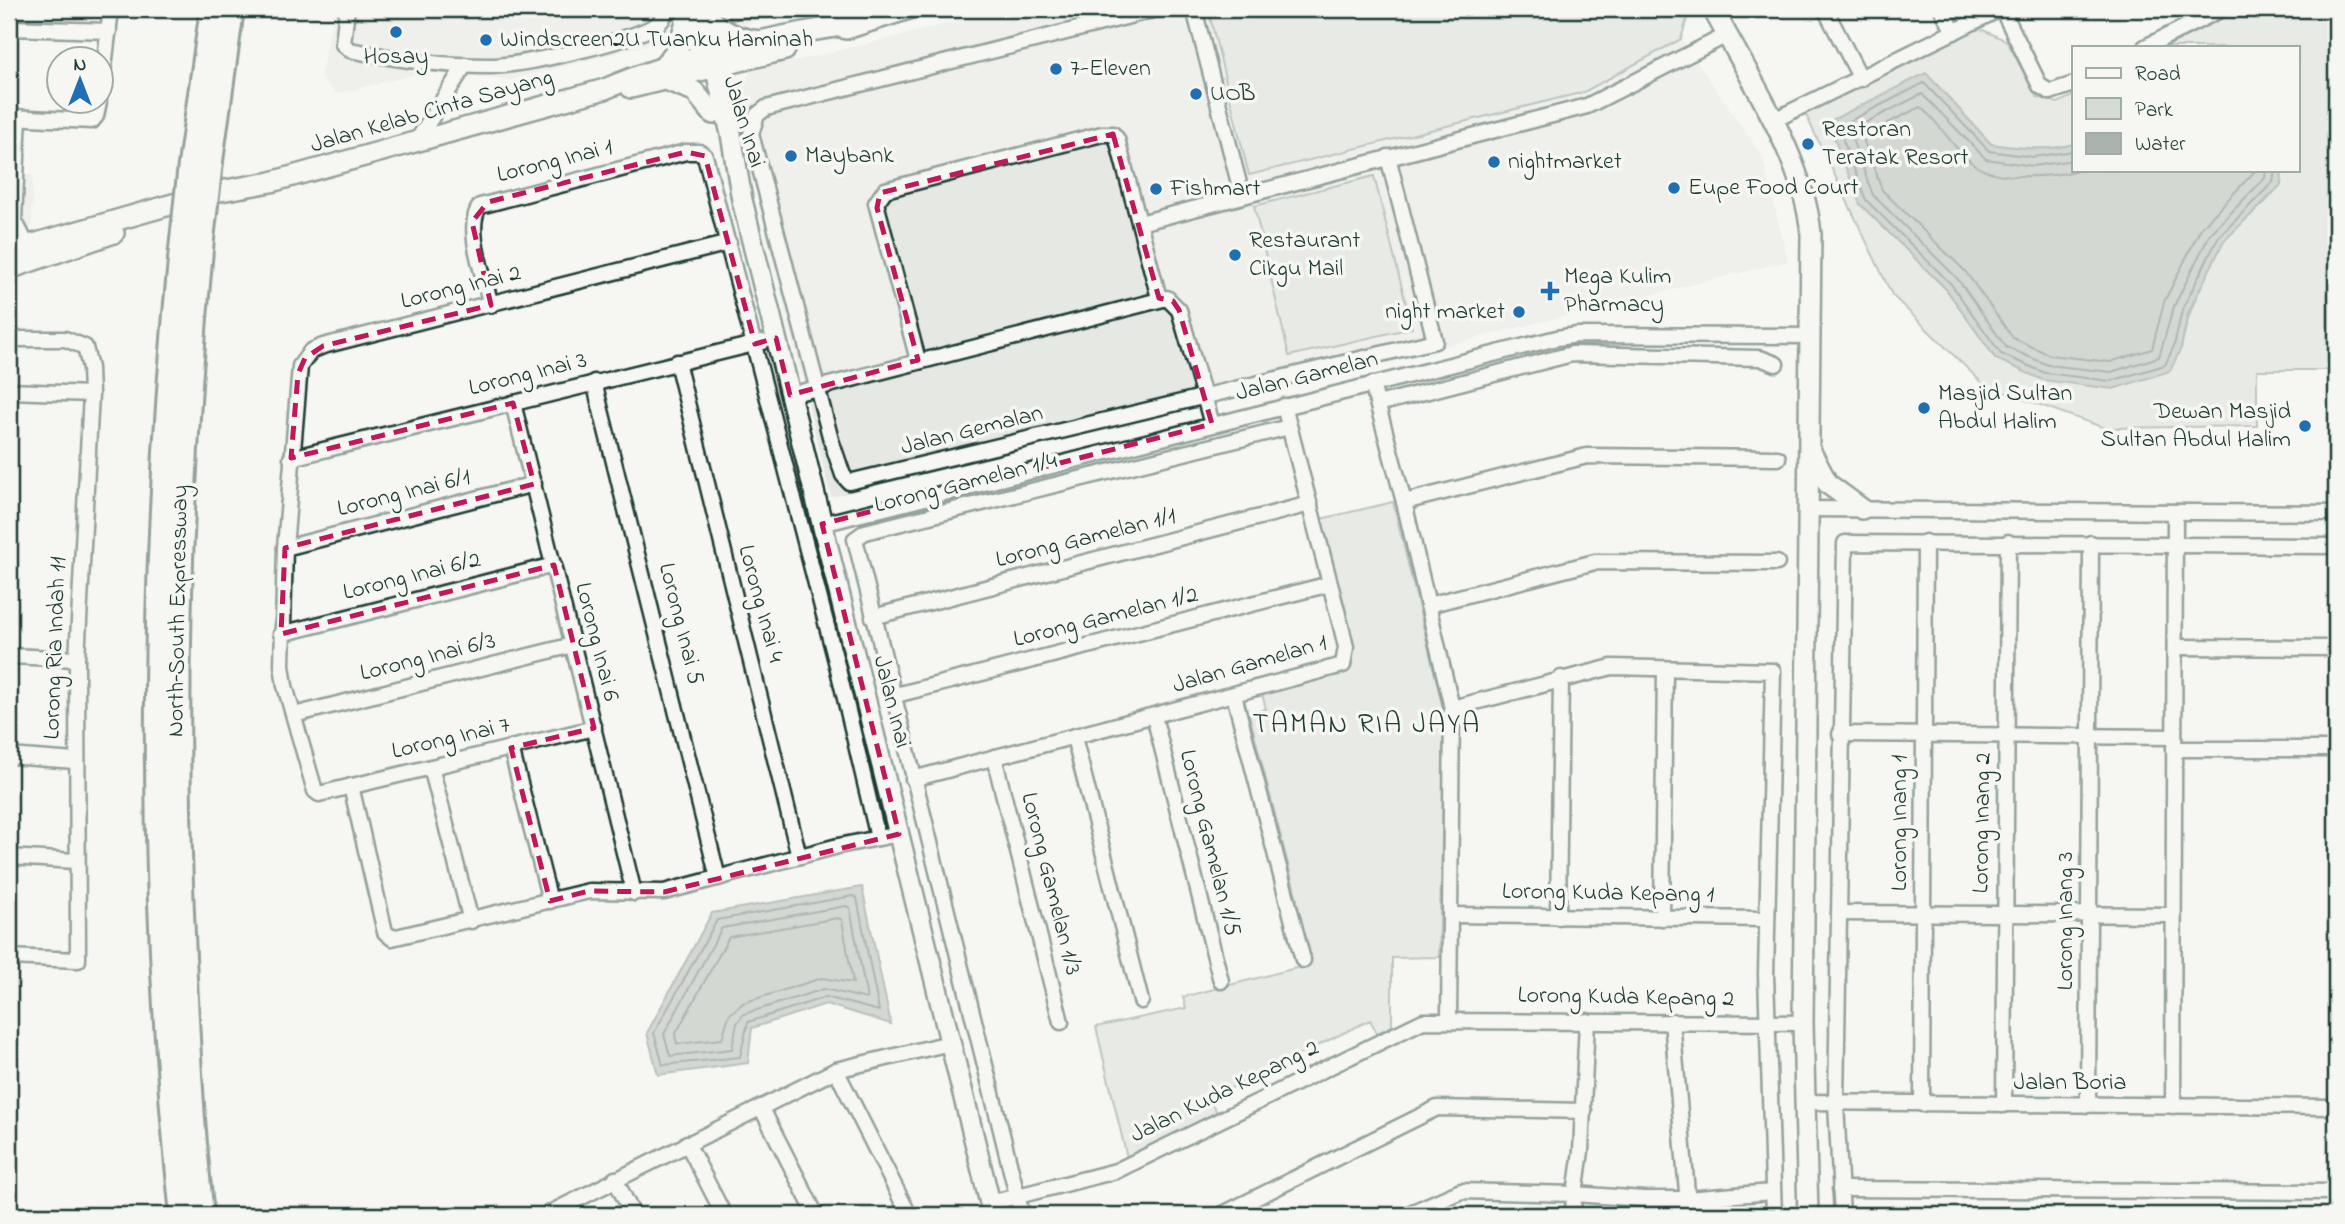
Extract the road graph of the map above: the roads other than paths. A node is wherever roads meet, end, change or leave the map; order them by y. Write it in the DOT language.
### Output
graph roads {
  1 [pos="111,9"];
  2 [pos="213,9"];
  3 [pos="231,9"];
  4 [pos="347,9"];
  5 [pos="666,9"];
  6 [pos="726,9"];
  7 [pos="745,9"];
  8 [pos="909,9"];
  9 [pos="1157,9"];
  10 [pos="1194,9"];
  11 [pos="1713,9"];
  12 [pos="1825,9"];
  13 [pos="1942,9"];
  14 [pos="2001,9"];
  15 [pos="2222,9"];
  16 [pos="694,11"];
  17 [pos="9,28"];
  18 [pos="108,31"];
  19 [pos="1954,32"];
  20 [pos="1727,35"];
  21 [pos="106,46"];
  22 [pos="2147,46"];
  23 [pos="768,48"];
  24 [pos="707,63"];
  25 [pos="465,65"];
  26 [pos="664,74"];
  27 [pos="1861,79"];
  28 [pos="2072,85"];
  29 [pos="718,108"];
  30 [pos="96,116"];
  31 [pos="14,117"];
  32 [pos="1772,121"];
  33 [pos="416,142"];
  34 [pos="1388,158"];
  35 [pos="201,163"];
  36 [pos="271,182"];
  37 [pos="1242,195"];
  38 [pos="11,220"];
  39 [pos="1140,223"];
  40 [pos="192,239"];
  41 [pos="729,243"];
  42 [pos="18,248"];
  43 [pos="9,270"];
  44 [pos="1159,298"];
  45 [pos="491,304"];
  46 [pos="1810,336"];
  47 [pos="776,338"];
  48 [pos="9,339"];
  49 [pos="755,344"];
  50 [pos="918,360"];
  51 [pos="677,362"];
  52 [pos="1776,364"];
  53 [pos="594,382"];
  54 [pos="1372,384"];
  55 [pos="818,387"];
  56 [pos="9,391"];
  57 [pos="90,394"];
  58 [pos="790,395"];
  59 [pos="1204,396"];
  60 [pos="513,402"];
  61 [pos="1378,404"];
  62 [pos="1284,406"];
  63 [pos="1212,424"];
  64 [pos="1289,427"];
  65 [pos="1808,446"];
  66 [pos="291,458"];
  67 [pos="1778,458"];
  68 [pos="534,484"];
  69 [pos="1404,502"];
  70 [pos="1310,504"];
  71 [pos="1807,509"];
  72 [pos="1862,509"];
  73 [pos="2175,512"];
  74 [pos="2336,513"];
  75 [pos="822,524"];
  76 [pos="1925,542"];
  77 [pos="2008,542"];
  78 [pos="2091,543"];
  79 [pos="2176,544"];
  80 [pos="2336,545"];
  81 [pos="285,548"];
  82 [pos="1777,563"];
  83 [pos="554,565"];
  84 [pos="1330,584"];
  85 [pos="1428,605"];
  86 [pos="873,617"];
  87 [pos="281,634"];
  88 [pos="573,645"];
  89 [pos="2175,647"];
  90 [pos="2336,648"];
  91 [pos="9,656"];
  92 [pos="76,659"];
  93 [pos="1665,668"];
  94 [pos="1561,678"];
  95 [pos="1234,695"];
  96 [pos="892,696"];
  97 [pos="1452,708"];
  98 [pos="294,715"];
  99 [pos="1154,716"];
  100 [pos="594,728"];
  101 [pos="1840,734"];
  102 [pos="1924,735"];
  103 [pos="2007,735"];
  104 [pos="1074,737"];
  105 [pos="2090,737"];
  106 [pos="2174,743"];
  107 [pos="511,748"];
  108 [pos="2336,749"];
  109 [pos="9,756"];
  110 [pos="994,757"];
  111 [pos="75,761"];
  112 [pos="431,767"];
  113 [pos="913,779"];
  114 [pos="351,786"];
  115 [pos="319,794"];
  116 [pos="899,834"];
  117 [pos="878,838"];
  118 [pos="9,856"];
  119 [pos="799,856"];
  120 [pos="76,861"];
  121 [pos="718,878"];
  122 [pos="634,893"];
  123 [pos="551,901"];
  124 [pos="1839,913"];
  125 [pos="1923,914"];
  126 [pos="2005,914"];
  127 [pos="1450,915"];
  128 [pos="2088,915"];
  129 [pos="2173,915"];
  130 [pos="1558,916"];
  131 [pos="1662,918"];
  132 [pos="1766,919"];
  133 [pos="471,921"];
  134 [pos="9,957"];
  135 [pos="1303,960"];
  136 [pos="1221,981"];
  137 [pos="1141,1002"];
  138 [pos="1449,1019"];
  139 [pos="1587,1021"];
  140 [pos="1672,1021"];
  141 [pos="1061,1022"];
  142 [pos="1766,1023"];
  143 [pos="1803,1023"];
  144 [pos="950,1043"];
  145 [pos="836,1070"];
  146 [pos="1803,1102"];
  147 [pos="1836,1104"];
  148 [pos="1922,1104"];
  149 [pos="2004,1105"];
  150 [pos="2088,1105"];
  151 [pos="2174,1106"];
  152 [pos="761,1107"];
  153 [pos="2336,1107"];
  154 [pos="1584,1111"];
  155 [pos="687,1143"];
  156 [pos="615,1179"];
  157 [pos="1840,1189"];
  158 [pos="1772,1192"];
  159 [pos="2336,1192"];
  160 [pos="1575,1194"];
  161 [pos="1017,1196"];
  162 [pos="1687,1199"];
  163 [pos="991,1209"];
  164 [pos="183,1215"];
  165 [pos="201,1215"];
  166 [pos="546,1215"];
  167 [pos="633,1215"];
  168 [pos="724,1215"];
  169 [pos="816,1215"];
  170 [pos="909,1215"];
  171 [pos="1022,1215"];
  172 [pos="1221,1215"];
  173 [pos="1406,1215"];
  174 [pos="1572,1215"];
  175 [pos="1689,1215"];
  176 [pos="1774,1215"];
  177 [pos="1808,1215"];
  178 [pos="1842,1215"];
  1 -- 18 [label="street"];
  2 -- 35 [label="highway, North–South Expressway"];
  3 -- 35 [label="highway, North–South Expressway"];
  4 -- 25 [label="street"];
  5 -- 25 [label="street"];
  6 -- 7 [label="street"];
  8 -- 23 [label="main road, Jalan Kelab Cinta Sayang"];
  9 -- 55 [label="street"];
  10 -- 37 [label="street"];
  11 -- 20 [label="main road"];
  12 -- 27 [label="street"];
  13 -- 19 [label="street"];
  14 -- 19 [label="street"];
  14 -- 28 [label="street"];
  15 -- 22 [label="street"];
  16 -- 23 [label="main road"];
  16 -- 24 [label="street"];
  16 -- 26 [label="main road"];
  17 -- 18 [label="street"];
  18 -- 21 [label="street"];
  19 -- 27 [label="street"];
  20 -- 32 [label="main road"];
  20 -- 34 [label="street"];
  23 -- 24 [label="main road, Jalan Kelab Cinta Sayang"];
  23 -- 29 [label="main road"];
  24 -- 26 [label="main road, Jalan Kelab Cinta Sayang"];
  24 -- 29 [label="main road, Jalan Inai"];
  25 -- 33 [label="street"];
  26 -- 29 [label="main road"];
  26 -- 33 [label="main road, Jalan Kelab Cinta Sayang"];
  27 -- 32 [label="street"];
  29 -- 47 [label="main road, Jalan Inai"];
  30 -- 31 [label="street"];
  31 -- 38 [label="street"];
  32 -- 46 [label="main road"];
  33 -- 36 [label="main road, Jalan Kelab Cinta Sayang"];
  34 -- 37 [label="street"];
  34 -- 59 [label="street"];
  35 -- 40 [label="highway, North–South Expressway, bridge"];
  36 -- 42 [label="main road, Jalan Kelab Cinta Sayang"];
  36 -- 43 [label="main road, Jalan Kelab Cinta Sayang"];
  37 -- 39 [label="street"];
  38 -- 42 [label="street"];
  39 -- 44 [label="street"];
  39 -- 50 [label="street"];
  40 -- 164 [label="highway, North–South Expressway"];
  40 -- 165 [label="highway, North–South Expressway"];
  41 -- 45 [label="street, Lorong Inai 2"];
  41 -- 45 [label="street, Lorong Inai 1"];
  41 -- 49 [label="street"];
  44 -- 50 [label="street"];
  44 -- 59 [label="street"];
  45 -- 66 [label="street, Lorong Inai 2"];
  46 -- 54 [label="street, Jalan Gamelan"];
  46 -- 65 [label="main road"];
  47 -- 49 [label="street, Lorong Inai 3"];
  47 -- 58 [label="main road, Jalan Inai"];
  48 -- 57 [label="street, Lorong Ria Indah 11"];
  49 -- 51 [label="street, Lorong Inai 3"];
  49 -- 117 [label="street"];
  50 -- 55 [label="street"];
  51 -- 53 [label="street, Lorong Inai 3"];
  51 -- 119 [label="street, Lorong Inai 4"];
  52 -- 61 [label="street"];
  53 -- 60 [label="street, Lorong Inai 3"];
  53 -- 121 [label="street, Lorong Inai 5"];
  54 -- 61 [label="street"];
  54 -- 62 [label="street, Jalan Gamelan"];
  55 -- 58 [label="street"];
  55 -- 59 [label="street, Jalan Gemalan"];
  56 -- 57 [label="street"];
  57 -- 92 [label="street, Lorong Ria Indah 11"];
  58 -- 75 [label="main road, Jalan Inai"];
  59 -- 63 [label="street"];
  60 -- 66 [label="street, Lorong Inai 3"];
  60 -- 68 [label="street, Lorong Inai 6"];
  61 -- 69 [label="street"];
  62 -- 63 [label="street, Jalan Gamelan"];
  62 -- 64 [label="street, Jalan Gamelan 1"];
  63 -- 75 [label="street, Jalan Gamelan"];
  64 -- 70 [label="street, Jalan Gamelan 1"];
  64 -- 86 [label="street, Lorong Gamelan 1/4"];
  65 -- 71 [label="main road"];
  65 -- 72 [label="main road"];
  66 -- 81 [label="street, Lorong Inai 2"];
  67 -- 69 [label="street"];
  68 -- 81 [label="street, Lorong Inai 6/1"];
  68 -- 83 [label="street, Lorong Inai 6"];
  69 -- 85 [label="street"];
  70 -- 84 [label="street, Jalan Gamelan 1"];
  70 -- 86 [label="street, Lorong Gamelan 1/1"];
  71 -- 72 [label="street"];
  71 -- 143 [label="main road"];
  72 -- 73 [label="street"];
  73 -- 74 [label="street"];
  73 -- 79 [label="street"];
  75 -- 116 [label="main road, Jalan Inai"];
  76 -- 77 [label="street"];
  76 -- 101 [label="street"];
  76 -- 102 [label="street, Lorong Inang 1"];
  77 -- 78 [label="street"];
  77 -- 103 [label="street, Lorong Inang 2"];
  78 -- 79 [label="street"];
  78 -- 105 [label="street, Lorong Inang 3"];
  79 -- 80 [label="street"];
  79 -- 89 [label="street"];
  81 -- 87 [label="street, Lorong Inai 2"];
  82 -- 85 [label="street"];
  83 -- 87 [label="street, Lorong Inai 6/2"];
  83 -- 88 [label="street, Lorong Inai 6"];
  84 -- 95 [label="street, Jalan Gamelan 1"];
  84 -- 96 [label="street, Lorong Gamelan 1/2"];
  85 -- 97 [label="street"];
  86 -- 96 [label="street, Lorong Gamelan 1/4"];
  87 -- 98 [label="street, Lorong Inai 2"];
  88 -- 98 [label="street, Lorong Inai 6/3"];
  88 -- 100 [label="street, Lorong Inai 6"];
  89 -- 90 [label="street"];
  89 -- 106 [label="street"];
  91 -- 92 [label="street"];
  92 -- 111 [label="street, Lorong Ria Indah 11"];
  93 -- 94 [label="street"];
  93 -- 131 [label="street"];
  93 -- 132 [label="street"];
  94 -- 97 [label="street"];
  94 -- 130 [label="street"];
  95 -- 99 [label="street, Jalan Gamelan 1"];
  95 -- 135 [label="street"];
  96 -- 113 [label="street, Lorong Gamelan 1/4"];
  97 -- 127 [label="street"];
  98 -- 115 [label="street, Lorong Inai 2"];
  99 -- 104 [label="street, Jalan Gamelan 1"];
  99 -- 136 [label="street, Lorong Gamelan 1/5"];
  100 -- 107 [label="street, Lorong Inai 7"];
  100 -- 122 [label="street, Lorong Inai 6"];
  101 -- 102 [label="street"];
  101 -- 124 [label="street"];
  102 -- 103 [label="street"];
  102 -- 125 [label="street, Lorong Inang 1"];
  103 -- 105 [label="street"];
  103 -- 126 [label="street, Lorong Inang 2"];
  104 -- 110 [label="street, Jalan Gamelan 1"];
  104 -- 137 [label="street"];
  105 -- 106 [label="street"];
  105 -- 128 [label="street, Lorong Inang 3"];
  106 -- 108 [label="street"];
  106 -- 129 [label="street"];
  107 -- 112 [label="street, Lorong Inai 7"];
  107 -- 123 [label="street"];
  109 -- 111 [label="street"];
  110 -- 113 [label="street, Jalan Gamelan 1"];
  110 -- 141 [label="street, Lorong Gamelan 1/3"];
  111 -- 120 [label="street, Lorong Ria Indah 11"];
  112 -- 114 [label="street, Lorong Inai 7"];
  112 -- 133 [label="street"];
  113 -- 161 [label="street, Lorong Gamelan 1/4"];
  114 -- 115 [label="street, Lorong Inai 7"];
  114 -- 133 [label="street"];
  116 -- 117 [label="street"];
  116 -- 144 [label="main road, Jalan Inai"];
  117 -- 119 [label="street"];
  118 -- 120 [label="street"];
  119 -- 121 [label="street"];
  120 -- 134 [label="street, Lorong Ria Indah 11"];
  121 -- 122 [label="street"];
  122 -- 123 [label="street"];
  123 -- 133 [label="street"];
  124 -- 125 [label="street"];
  124 -- 147 [label="street"];
  125 -- 126 [label="street"];
  125 -- 148 [label="street, Lorong Inang 1"];
  126 -- 128 [label="street"];
  126 -- 149 [label="street, Lorong Inang 2"];
  127 -- 130 [label="street, Lorong Kuda Kepang 1"];
  127 -- 138 [label="street"];
  128 -- 129 [label="street"];
  128 -- 150 [label="street, Lorong Inang 3"];
  129 -- 151 [label="street"];
  130 -- 131 [label="street, Lorong Kuda Kepang 1"];
  131 -- 132 [label="street, Lorong Kuda Kepang 1"];
  132 -- 142 [label="street"];
  138 -- 139 [label="street, Lorong Kuda Kepang 2"];
  138 -- 161 [label="street, Jalan Kuda Kepang 2"];
  139 -- 140 [label="street, Lorong Kuda Kepang 2"];
  139 -- 154 [label="street"];
  140 -- 142 [label="street, Lorong Kuda Kepang 2"];
  140 -- 162 [label="street"];
  142 -- 143 [label="street, Lorong Kuda Kepang 2"];
  142 -- 158 [label="street"];
  143 -- 146 [label="main road"];
  144 -- 145 [label="street"];
  144 -- 163 [label="main road, Jalan Inai"];
  145 -- 152 [label="street"];
  145 -- 170 [label="street"];
  146 -- 147 [label="street, Jalan Boria"];
  146 -- 177 [label="main road"];
  147 -- 148 [label="street, Jalan Boria"];
  147 -- 157 [label="street"];
  148 -- 149 [label="street, Jalan Boria"];
  149 -- 150 [label="street, Jalan Boria"];
  150 -- 151 [label="street, Jalan Boria"];
  151 -- 153 [label="street, Jalan Boria"];
  152 -- 155 [label="street"];
  152 -- 169 [label="street"];
  154 -- 160 [label="street"];
  154 -- 172 [label="street"];
  155 -- 156 [label="street"];
  155 -- 168 [label="street"];
  156 -- 166 [label="street"];
  156 -- 167 [label="street"];
  157 -- 159 [label="street"];
  157 -- 178 [label="street"];
  158 -- 162 [label="street"];
  158 -- 176 [label="street"];
  160 -- 162 [label="street"];
  160 -- 173 [label="street"];
  160 -- 174 [label="street"];
  161 -- 163 [label="street, Jalan Kuda Kepang 2"];
  161 -- 171 [label="street, Lorong Gamelan 1/4"];
  162 -- 175 [label="street"];
}
